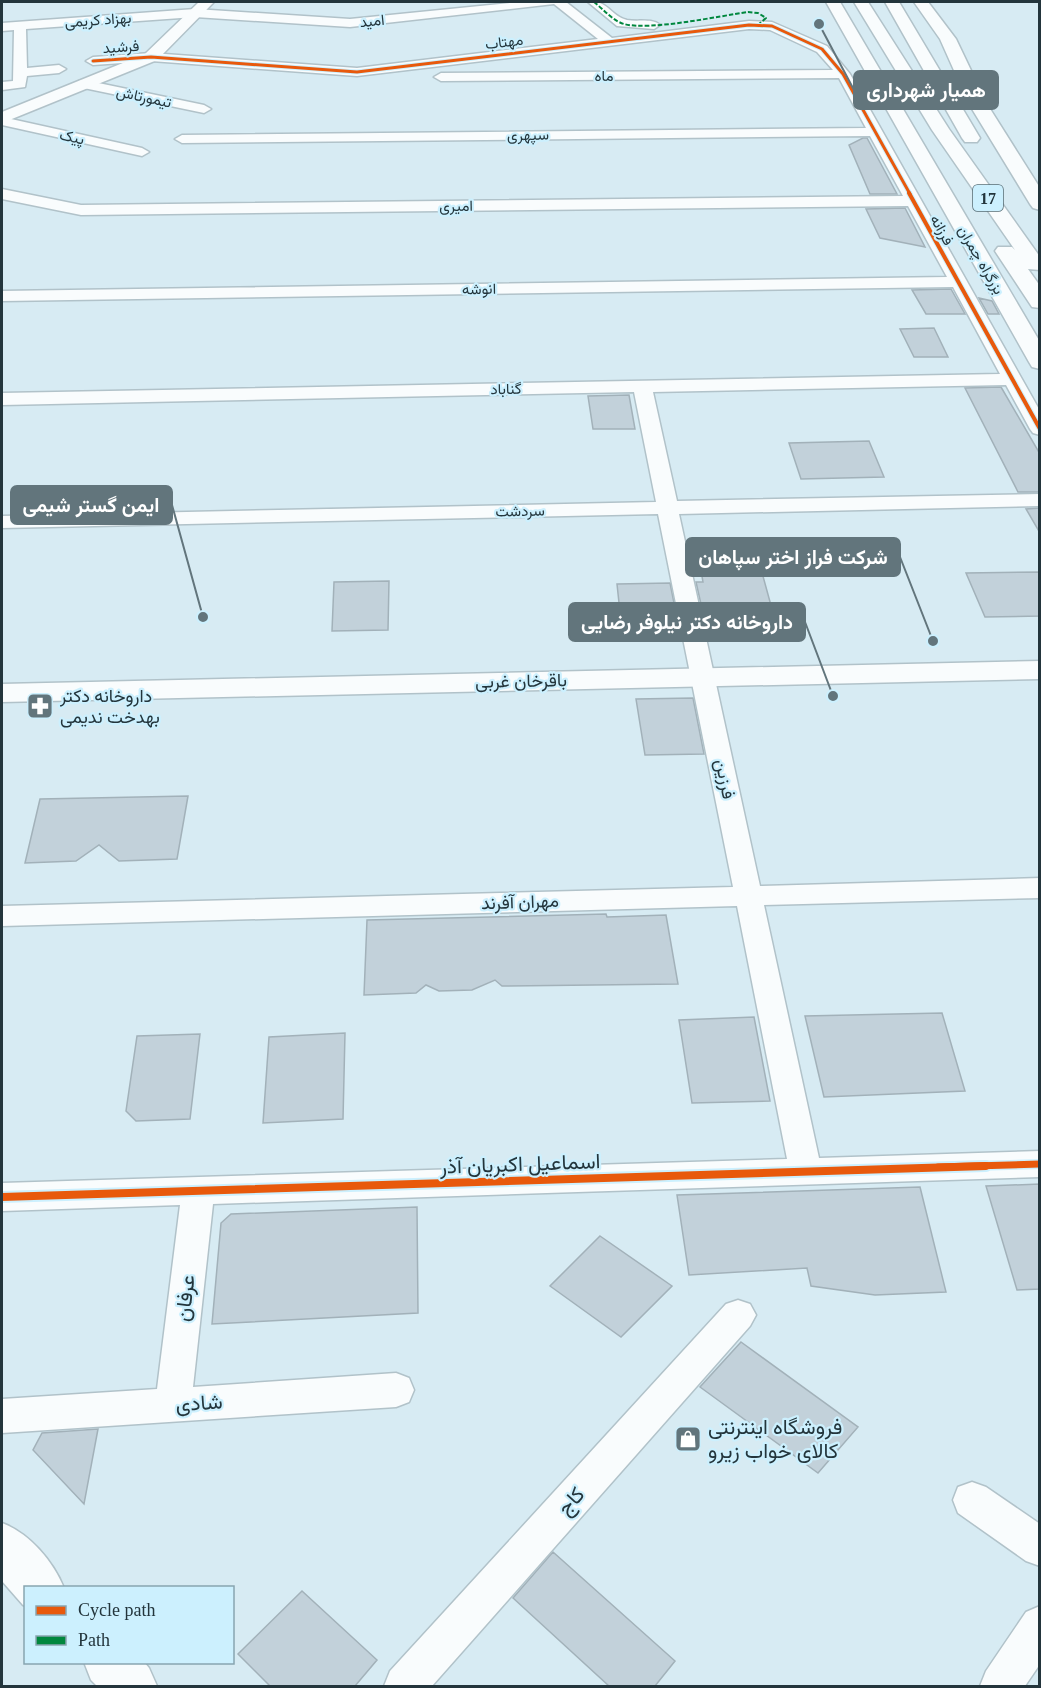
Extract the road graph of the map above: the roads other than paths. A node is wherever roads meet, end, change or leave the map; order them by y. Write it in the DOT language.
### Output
graph roads {
  1 [pos="207,2"];
  2 [pos="549,2"];
  3 [pos="559,2"];
  4 [pos="594,2"];
  5 [pos="833,2"];
  6 [pos="861,2"];
  7 [pos="892,2"];
  8 [pos="921,2"];
  9 [pos="195,13"];
  10 [pos="759,24"];
  11 [pos="20,26"];
  12 [pos="2,27"];
  13 [pos="948,39"];
  14 [pos="610,42"];
  15 [pos="151,57"];
  16 [pos="93,61"];
  17 [pos="868,64"];
  18 [pos="59,69"];
  19 [pos="365,71"];
  20 [pos="20,73"];
  21 [pos="843,74"];
  22 [pos="84,84"];
  23 [pos="2,86"];
  24 [pos="990,91"];
  25 [pos="204,109"];
  26 [pos="2,120"];
  27 [pos="873,132"];
  28 [pos="182,139"];
  29 [pos="979,150"];
  30 [pos="142,152"];
  31 [pos="2,194"];
  32 [pos="1009,196"];
  33 [pos="913,201"];
  34 [pos="1040,204"];
  35 [pos="1040,243"];
  36 [pos="1035,266"];
  37 [pos="957,282"];
  38 [pos="2,296"];
  39 [pos="1040,302"];
  40 [pos="1040,362"];
  41 [pos="1011,379"];
  42 [pos="642,386"];
  43 [pos="2,399"];
  44 [pos="1040,429"];
  45 [pos="1040,500"];
  46 [pos="668,508"];
  47 [pos="2,522"];
  48 [pos="1040,670"];
  49 [pos="704,677"];
  50 [pos="2,693"];
  51 [pos="1040,888"];
  52 [pos="749,896"];
  53 [pos="2,916"];
  54 [pos="1040,1164"];
  55 [pos="806,1171"];
  56 [pos="198,1191"];
  57 [pos="2,1197"];
  58 [pos="738,1315"];
  59 [pos="396,1390"];
  60 [pos="173,1405"];
  61 [pos="2,1416"];
  62 [pos="972,1500"];
  63 [pos="2,1546"];
  64 [pos="1040,1546"];
  65 [pos="39,1586"];
  66 [pos="1040,1626"];
  67 [pos="111,1664"];
  68 [pos="131,1686"];
  69 [pos="405,1686"];
  70 [pos="1001,1686"];
  1 -- 9 [label="main road"];
  2 -- 9 [label="street, امید"];
  3 -- 14 [label="street"];
  4 -- 10 [label="street, مهتاب"];
  5 -- 17 [label="main road, بزرگراه چمران"];
  6 -- 36 [label="main road, 17"];
  7 -- 29 [label="main road"];
  8 -- 13 [label="main road"];
  9 -- 11 [label="street, بهزاد کریمی"];
  9 -- 15 [label="main road"];
  10 -- 14 [label="street, مهتاب"];
  10 -- 21 [label="street, مهتاب"];
  11 -- 12 [label="street, بهزاد کریمی"];
  11 -- 20 [label="street"];
  13 -- 24 [label="main road"];
  13 -- 34 [label="main road"];
  14 -- 19 [label="street, مهتاب"];
  15 -- 16 [label="street, فرشید"];
  15 -- 19 [label="street, مهتاب"];
  15 -- 22 [label="main road"];
  17 -- 39 [label="main road"];
  17 -- 40 [label="main road, بزرگراه چمران"];
  18 -- 20 [label="street"];
  19 -- 21 [label="street, ماه"];
  20 -- 23 [label="street"];
  21 -- 27 [label="street, فرزانه"];
  22 -- 25 [label="street, تیمورتاش"];
  22 -- 26 [label="main road"];
  26 -- 30 [label="street, پیک"];
  27 -- 28 [label="street, سپهری"];
  27 -- 33 [label="street, فرزانه"];
  31 -- 33 [label="street, امیری"];
  32 -- 35 [label="main road, 17"];
  33 -- 37 [label="street, فرزانه"];
  37 -- 38 [label="street, انوشه"];
  37 -- 41 [label="street, فرزانه"];
  41 -- 42 [label="street, گناباد"];
  41 -- 44 [label="street, فرزانه"];
  42 -- 43 [label="street, گناباد"];
  42 -- 46 [label="street, فرزین"];
  45 -- 46 [label="street, سردشت"];
  46 -- 47 [label="street, سردشت"];
  46 -- 49 [label="street, فرزین"];
  48 -- 49 [label="main road, باقرخان غربی"];
  49 -- 50 [label="main road, باقرخان غربی"];
  49 -- 52 [label="street, فرزین"];
  51 -- 52 [label="street, مهران آفرند"];
  52 -- 53 [label="street, مهران آفرند"];
  52 -- 55 [label="street, فرزین"];
  54 -- 55 [label="street, اسماعیل اکبریان آذر"];
  55 -- 56 [label="street, اسماعیل اکبریان آذر"];
  56 -- 57 [label="street, اسماعیل اکبریان آذر"];
  56 -- 60 [label="street, عرفان"];
  58 -- 69 [label="street, کاج"];
  59 -- 60 [label="street, شادی"];
  60 -- 61 [label="street, شادی"];
  62 -- 64 [label="street"];
  63 -- 65 [label="main road"];
  66 -- 70 [label="street"];
  67 -- 68 [label="main road"];
}
